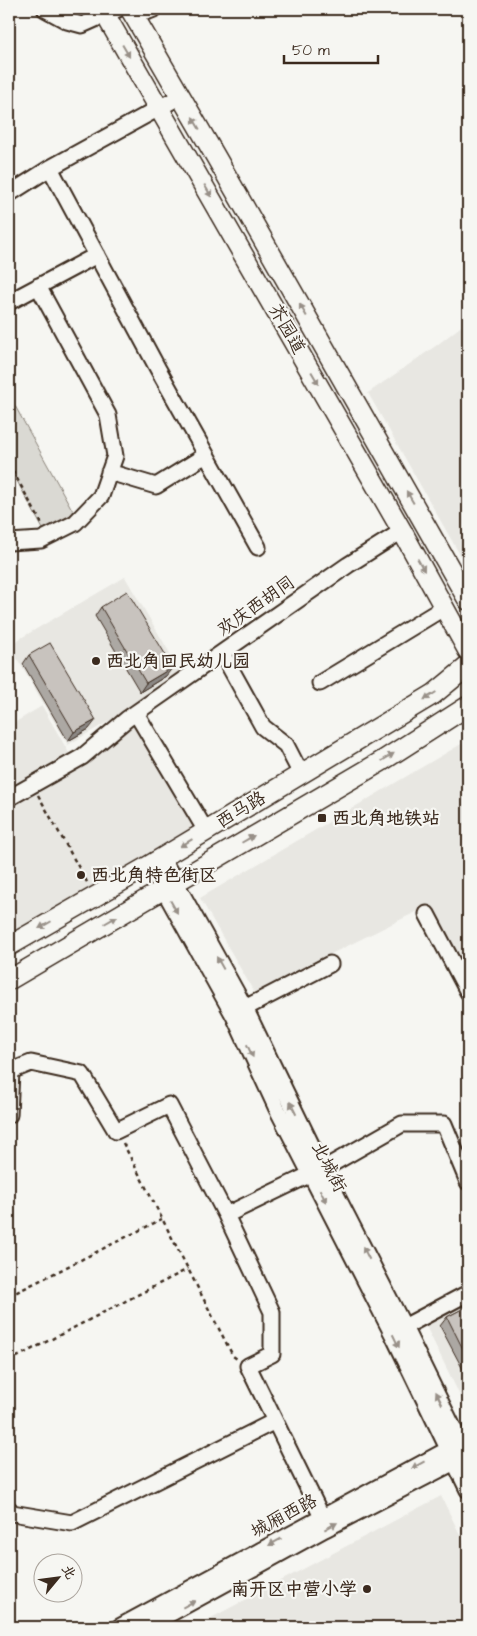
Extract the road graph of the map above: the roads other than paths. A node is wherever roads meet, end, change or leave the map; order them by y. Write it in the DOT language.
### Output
graph roads {
  1 [pos="45,9"];
  2 [pos="130,9"];
  3 [pos="142,9"];
  4 [pos="154,9"];
  5 [pos="108,11"];
  6 [pos="181,96"];
  7 [pos="160,108"];
  8 [pos="50,168"];
  9 [pos="9,194"];
  10 [pos="97,255"];
  11 [pos="38,286"];
  12 [pos="9,302"];
  13 [pos="206,455"];
  14 [pos="109,472"];
  15 [pos="402,531"];
  16 [pos="9,543"];
  17 [pos="258,547"];
  18 [pos="468,600"];
  19 [pos="445,607"];
  20 [pos="468,651"];
  21 [pos="222,653"];
  22 [pos="468,666"];
  23 [pos="320,683"];
  24 [pos="468,706"];
  25 [pos="136,713"];
  26 [pos="301,774"];
  27 [pos="9,798"];
  28 [pos="206,831"];
  29 [pos="156,861"];
  30 [pos="170,885"];
  31 [pos="427,914"];
  32 [pos="9,946"];
  33 [pos="330,964"];
  34 [pos="9,980"];
  35 [pos="468,992"];
  36 [pos="245,1008"];
  37 [pos="9,1115"];
  38 [pos="317,1171"];
  39 [pos="468,1182"];
  40 [pos="226,1215"];
  41 [pos="468,1293"];
  42 [pos="404,1327"];
  43 [pos="275,1421"];
  44 [pos="462,1452"];
  45 [pos="468,1490"];
  46 [pos="9,1509"];
  47 [pos="322,1517"];
  48 [pos="118,1627"];
  49 [pos="146,1627"];
  1 -- 5 [label="street"];
  2 -- 6 [label="main road, 芥园道"];
  3 -- 4 [label="street"];
  5 -- 7 [label="main road, 芥园道, one-way"];
  6 -- 7 [label="street"];
  18 -- 6 [label="main road, 芥园道, one-way"];
  7 -- 8 [label="street"];
  7 -- 15 [label="main road, 芥园道, one-way"];
  8 -- 9 [label="street"];
  8 -- 10 [label="street"];
  10 -- 11 [label="street"];
  10 -- 13 [label="street"];
  11 -- 12 [label="street"];
  11 -- 14 [label="street"];
  13 -- 14 [label="street"];
  13 -- 17 [label="street"];
  14 -- 16 [label="street"];
  15 -- 19 [label="main road, 芥园道, one-way"];
  15 -- 21 [label="street, 欢庆西胡同"];
  19 -- 20 [label="main road, 芥园道"];
  19 -- 23 [label="street"];
  21 -- 25 [label="street, 欢庆西胡同"];
  21 -- 26 [label="street"];
  22 -- 26 [label="main road, 西马路, one-way"];
  30 -- 24 [label="main road, 西马路, one-way"];
  25 -- 27 [label="street, 欢庆西胡同"];
  25 -- 28 [label="street"];
  26 -- 28 [label="main road, 西马路"];
  28 -- 29 [label="main road, 西马路, one-way"];
  29 -- 30 [label="street, 北城街"];
  29 -- 32 [label="main road, 西马路, one-way"];
  34 -- 30 [label="main road, 西马路, one-way"];
  36 -- 30 [label="street, 北城街, one-way"];
  30 -- 38 [label="street, 北城街, one-way"];
  31 -- 35 [label="street"];
  33 -- 36 [label="street"];
  38 -- 36 [label="street, 北城街, one-way"];
  37 -- 40 [label="street"];
  38 -- 39 [label="street"];
  38 -- 40 [label="street"];
  42 -- 38 [label="street, 北城街, one-way"];
  38 -- 44 [label="street, 北城街, one-way"];
  40 -- 43 [label="street"];
  41 -- 42 [label="street"];
  44 -- 42 [label="street, 北城街, one-way"];
  43 -- 46 [label="street"];
  43 -- 47 [label="street"];
  44 -- 45 [label="street, 北城街"];
  44 -- 47 [label="street, 城厢西路, one-way"];
  49 -- 44 [label="street, 城厢西路, one-way"];
  47 -- 48 [label="street, 城厢西路, one-way"];
}
